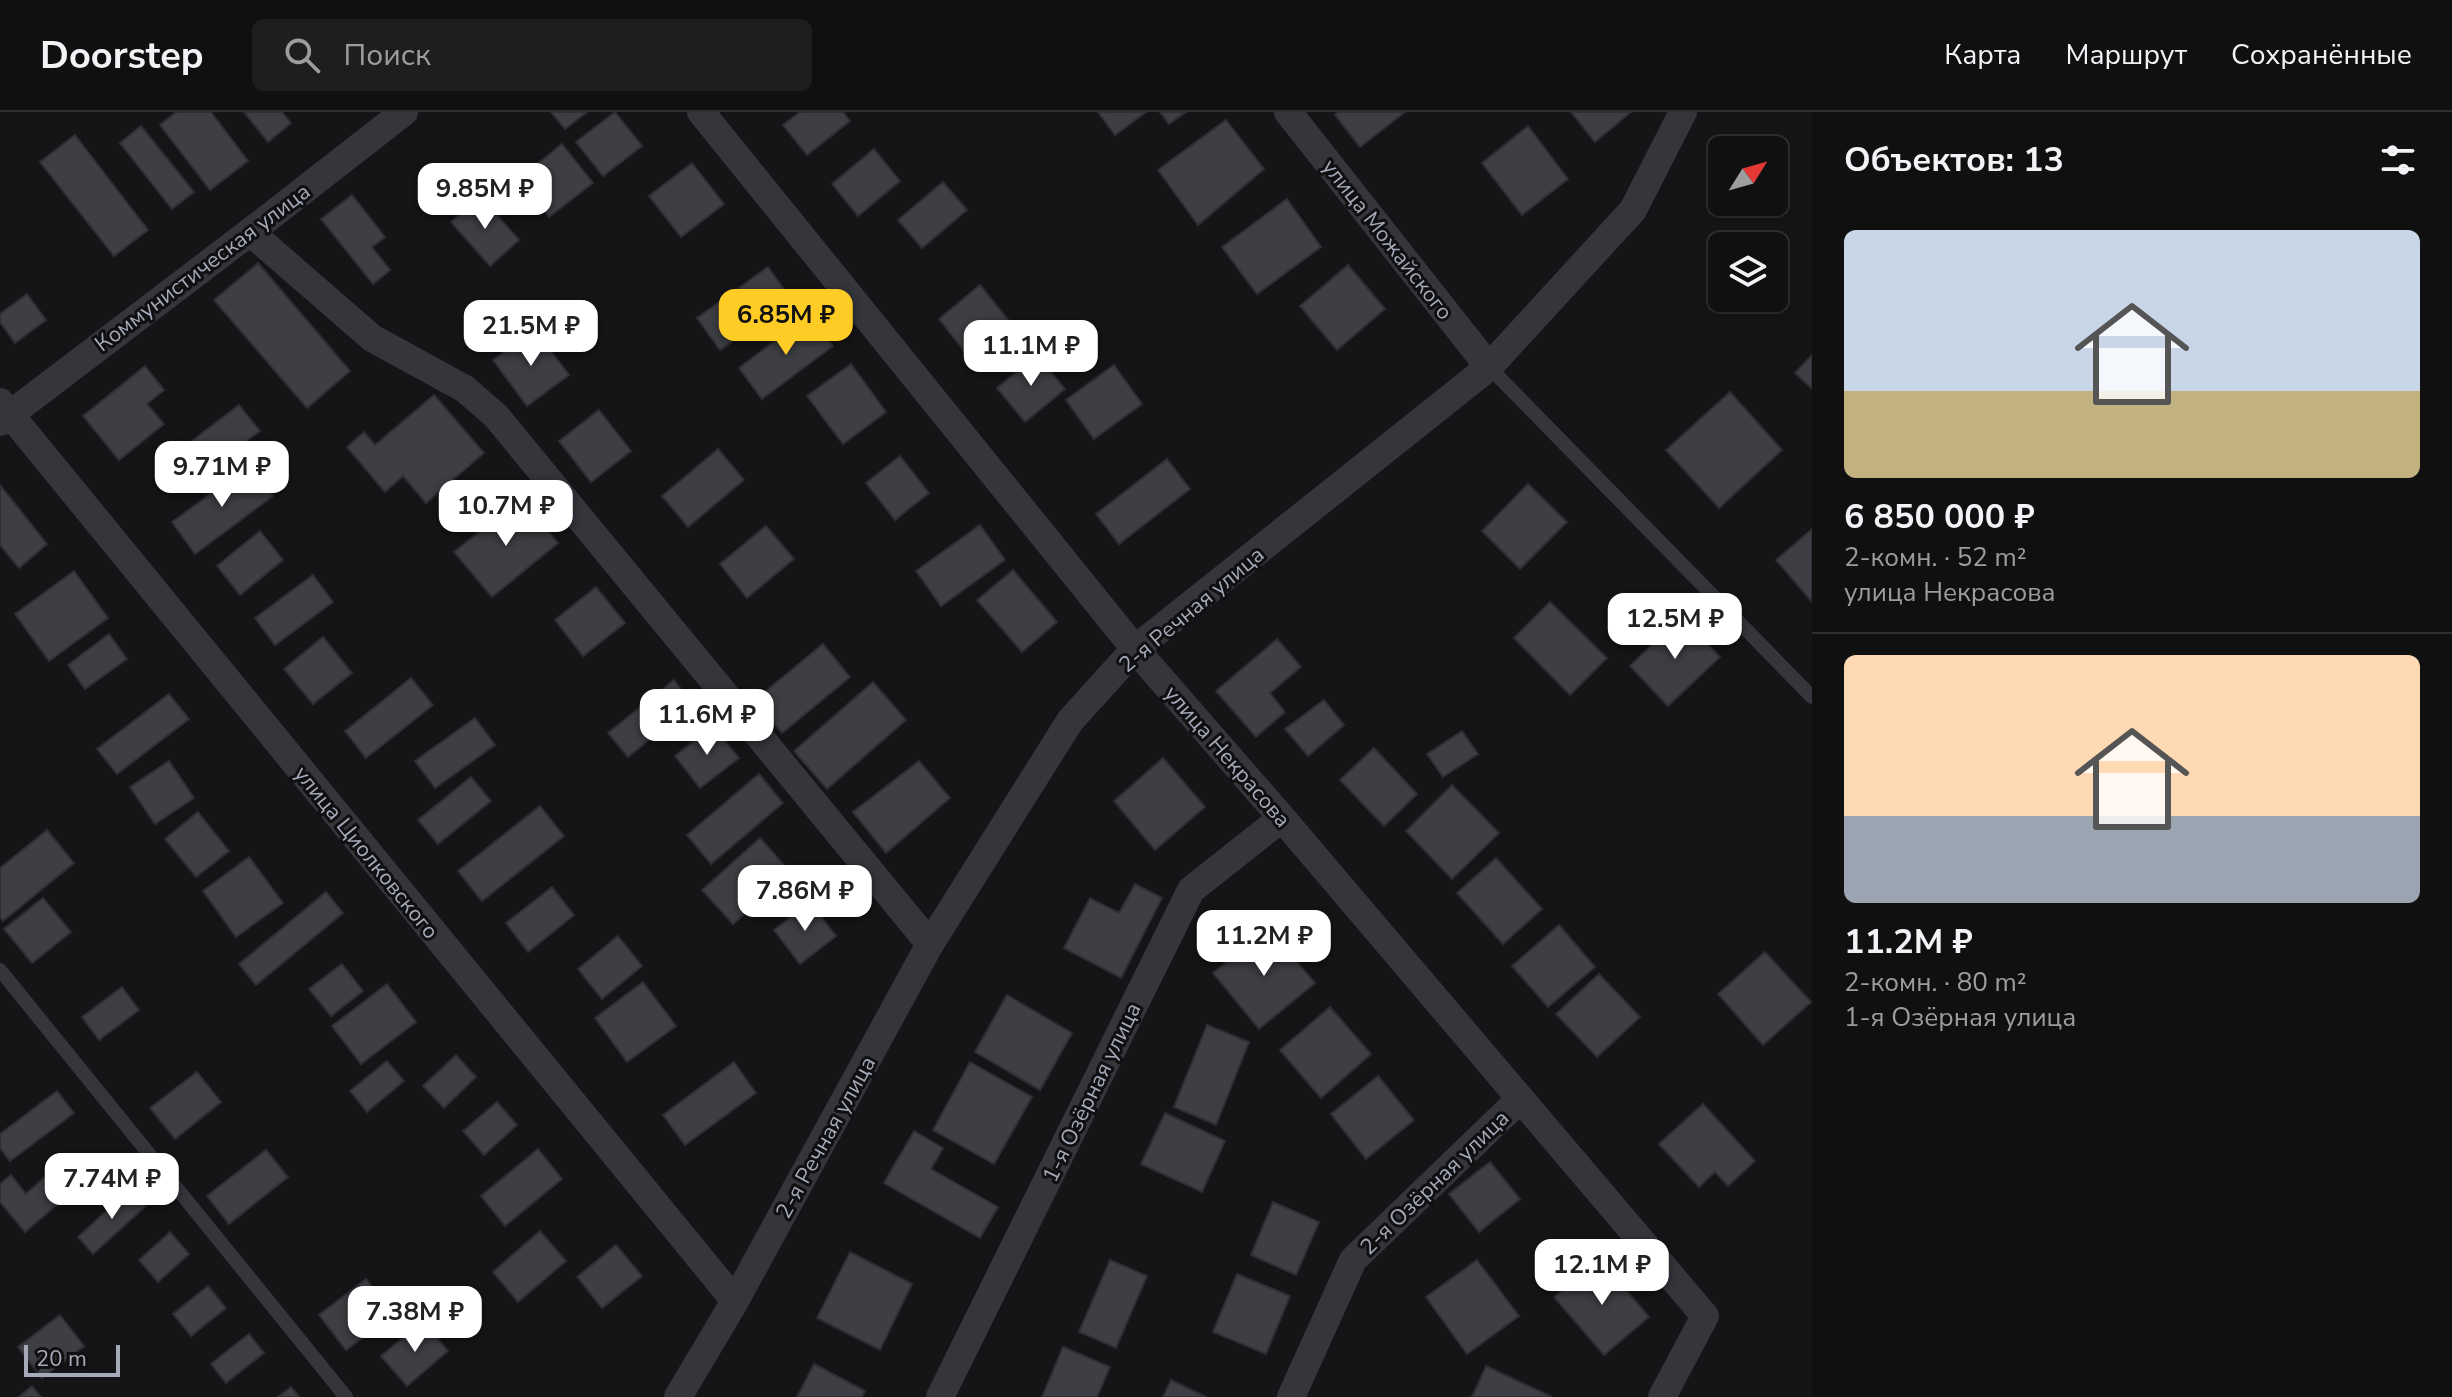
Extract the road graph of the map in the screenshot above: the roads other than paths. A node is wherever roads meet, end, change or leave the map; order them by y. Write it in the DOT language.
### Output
graph roads {
  1 [pos="404,112"];
  2 [pos="701,112"];
  3 [pos="1288,112"];
  4 [pos="1683,112"];
  5 [pos="250,232"];
  6 [pos="1489,367"];
  7 [pos="3,412"];
  8 [pos="1135,649"];
  9 [pos="1812,697"];
  10 [pos="1282,818"];
  11 [pos="930,944"];
  12 [pos="0,970"];
  13 [pos="1520,1099"];
  14 [pos="735,1301"];
  15 [pos="346,1397"];
  16 [pos="678,1397"];
  17 [pos="940,1397"];
  18 [pos="1291,1397"];
  19 [pos="1662,1397"];
  1 -- 5 [label="street, Коммунистическая улица"];
  2 -- 8 [label="street, улица Некрасова"];
  3 -- 6 [label="street, улица Можайского"];
  4 -- 6 [label="street, 2-я Речная улица"];
  5 -- 7 [label="street, Коммунистическая улица"];
  5 -- 11 [label="street"];
  6 -- 8 [label="street, 2-я Речная улица"];
  6 -- 9 [label="lane"];
  7 -- 14 [label="street, улица Циолковского"];
  8 -- 10 [label="street, улица Некрасова"];
  8 -- 11 [label="street, 2-я Речная улица"];
  10 -- 13 [label="street, улица Некрасова"];
  10 -- 17 [label="street, 1-я Озёрная улица"];
  11 -- 14 [label="street, 2-я Речная улица"];
  12 -- 15 [label="lane"];
  13 -- 18 [label="street, 2-я Озёрная улица"];
  13 -- 19 [label="street, улица Некрасова"];
  14 -- 16 [label="street, 2-я Речная улица"];
}
